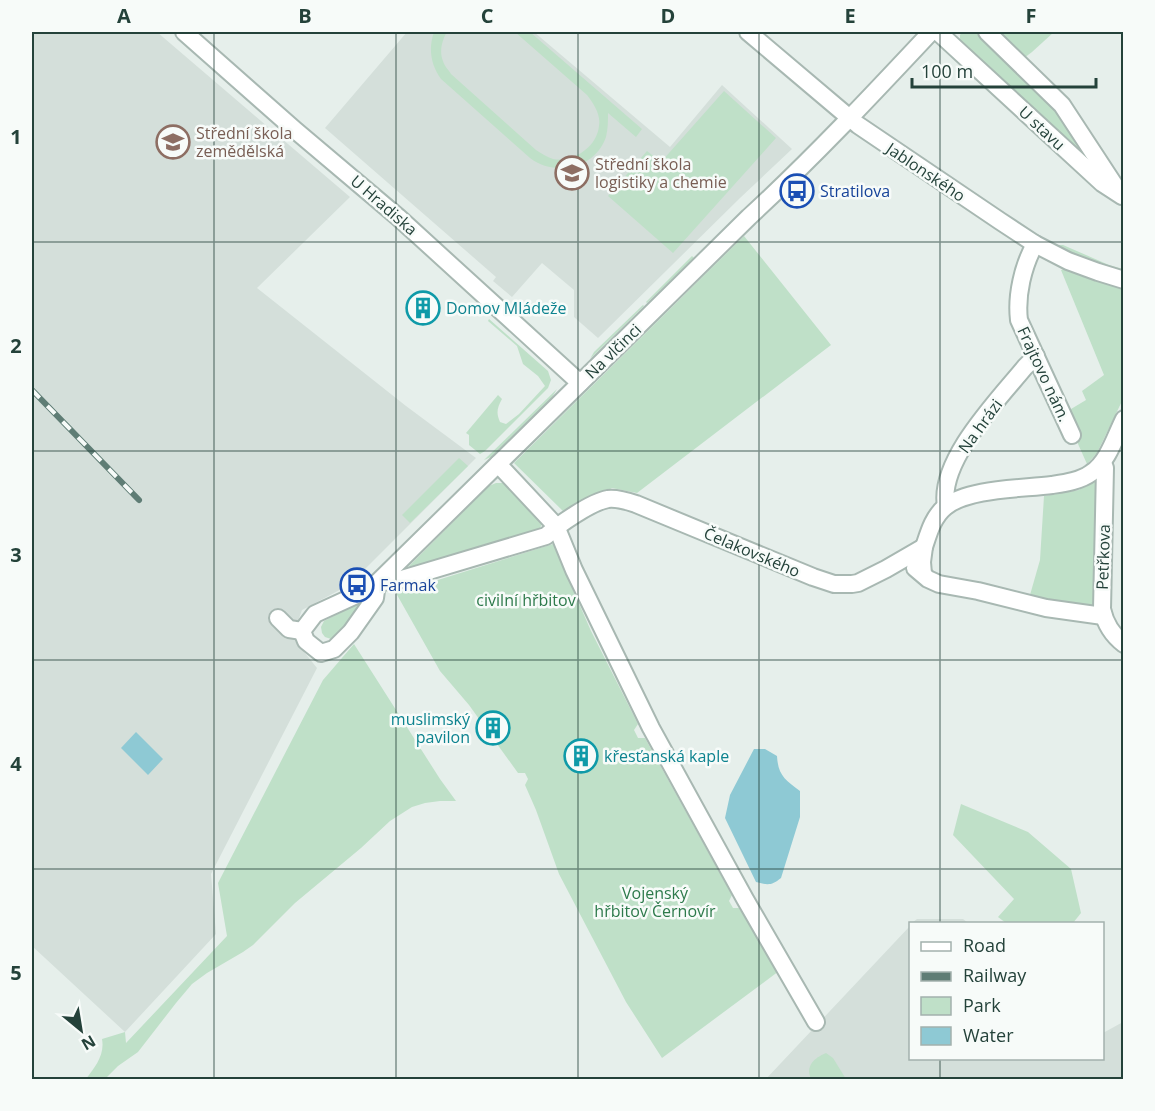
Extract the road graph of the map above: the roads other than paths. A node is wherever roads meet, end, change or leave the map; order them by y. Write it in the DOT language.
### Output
graph roads {
  1 [pos="184,32"];
  2 [pos="748,32"];
  3 [pos="931,32"];
  4 [pos="938,32"];
  5 [pos="987,32"];
  6 [pos="850,120"];
  7 [pos="1123,197"];
  8 [pos="1035,244"];
  9 [pos="1124,280"];
  10 [pos="1036,356"];
  11 [pos="580,383"];
  12 [pos="1124,419"];
  13 [pos="1072,435"];
  14 [pos="1103,463"];
  15 [pos="498,464"];
  16 [pos="946,506"];
  17 [pos="556,526"];
  18 [pos="924,547"];
  19 [pos="906,556"];
  20 [pos="923,574"];
  21 [pos="377,583"];
  22 [pos="1103,616"];
  23 [pos="278,618"];
  24 [pos="302,631"];
  25 [pos="1124,644"];
  26 [pos="816,1022"];
  1 -- 11 [label="street, U Hradiska"];
  2 -- 6 [label="street, Jablonského"];
  3 -- 6 [label="street"];
  4 -- 7 [label="street, U stavu"];
  5 -- 7 [label="street, U stavu"];
  6 -- 8 [label="street, Jablonského"];
  6 -- 11 [label="street, Na vlčinci"];
  8 -- 9 [label="street, Jablonského"];
  8 -- 10 [label="street, Frajtovo nám."];
  10 -- 13 [label="street, Frajtovo nám."];
  10 -- 16 [label="street, Na hrázi"];
  11 -- 15 [label="street, Na vlčinci"];
  12 -- 14 [label="street"];
  14 -- 16 [label="street"];
  14 -- 22 [label="street, Petřkova"];
  15 -- 17 [label="street"];
  15 -- 21 [label="street, Na vlčinci"];
  16 -- 18 [label="street"];
  17 -- 19 [label="street, Čelakovského"];
  17 -- 21 [label="street, Čelakovského"];
  17 -- 26 [label="street"];
  18 -- 19 [label="street, Čelakovského"];
  18 -- 20 [label="street"];
  19 -- 20 [label="street"];
  20 -- 22 [label="street"];
  21 -- 24 [label="street, Na vlčinci"];
  21 -- 24 [label="street, Na vlčinci"];
  22 -- 25 [label="street"];
  23 -- 24 [label="street"];
}
